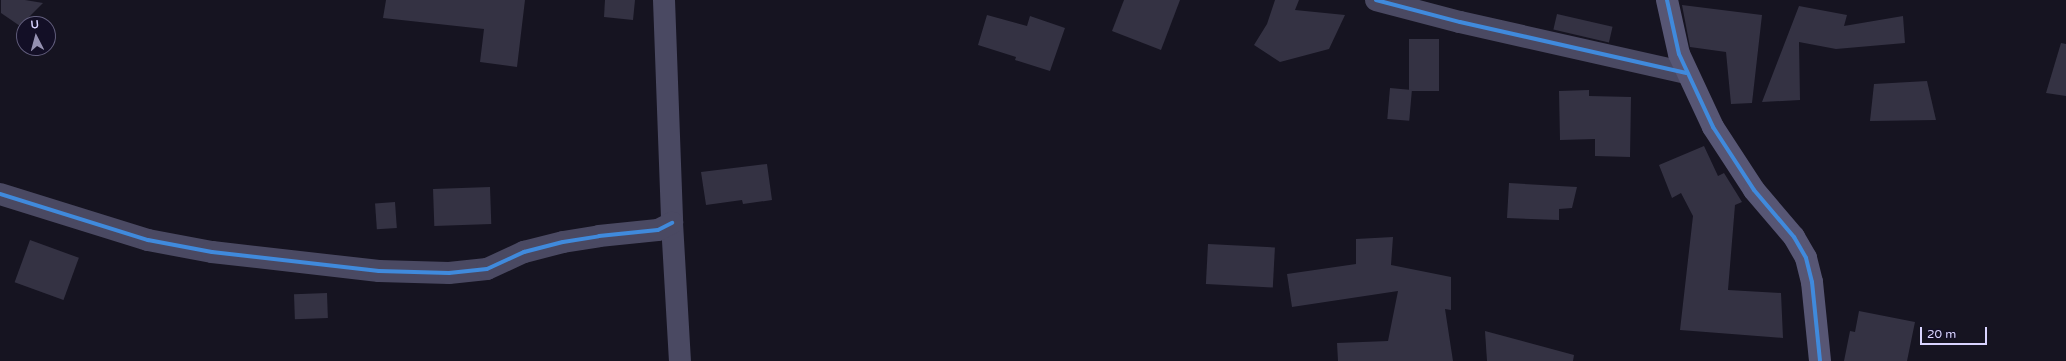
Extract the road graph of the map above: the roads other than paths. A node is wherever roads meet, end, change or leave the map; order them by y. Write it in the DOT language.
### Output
graph roads {
  1 [pos="664,0"];
  2 [pos="1376,0"];
  3 [pos="1667,0"];
  4 [pos="1686,73"];
  5 [pos="0,194"];
  6 [pos="672,223"];
  7 [pos="680,361"];
  8 [pos="1820,361"];
  1 -- 6 [label="street"];
  2 -- 4 [label="street"];
  3 -- 4 [label="street"];
  4 -- 8 [label="street"];
  5 -- 6 [label="street"];
  6 -- 7 [label="street"];
}
